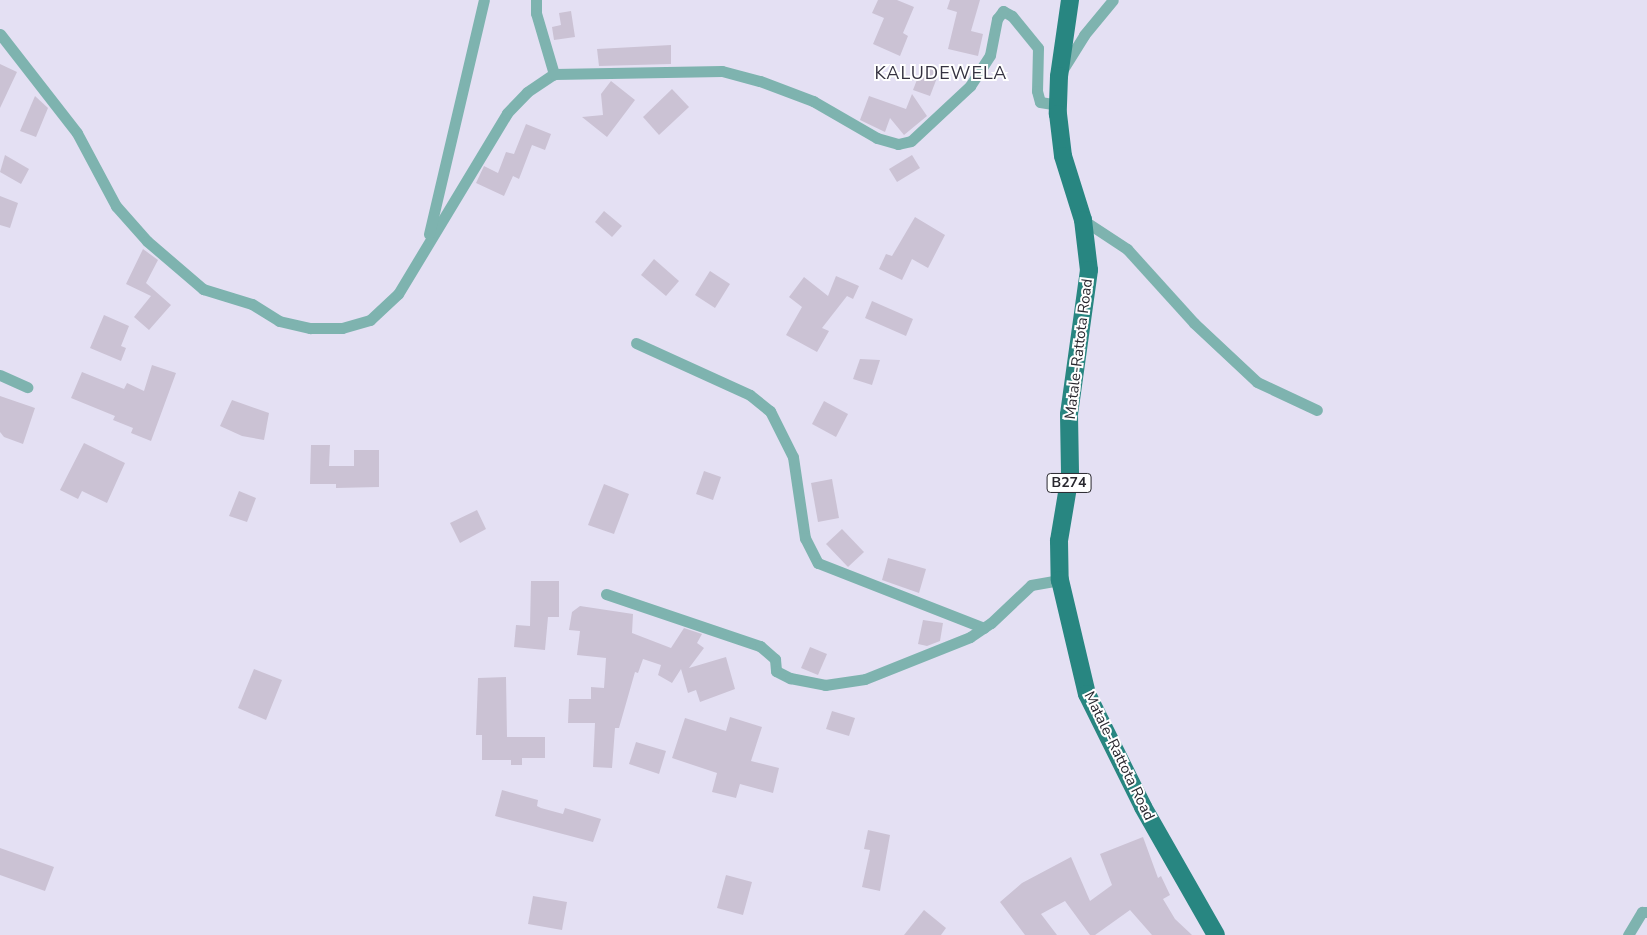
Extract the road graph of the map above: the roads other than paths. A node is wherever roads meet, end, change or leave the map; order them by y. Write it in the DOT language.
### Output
graph roads {
  1 [pos="484,0"];
  2 [pos="536,0"];
  3 [pos="1070,0"];
  4 [pos="1113,0"];
  5 [pos="0,34"];
  6 [pos="554,74"];
  7 [pos="1059,76"];
  8 [pos="1059,105"];
  9 [pos="1083,220"];
  10 [pos="428,243"];
  11 [pos="636,343"];
  12 [pos="0,375"];
  13 [pos="28,387"];
  14 [pos="1317,410"];
  15 [pos="1060,580"];
  16 [pos="606,594"];
  17 [pos="984,628"];
  18 [pos="1647,912"];
  19 [pos="1216,935"];
  20 [pos="1628,935"];
  1 -- 10 [label="street"];
  2 -- 6 [label="street"];
  3 -- 7 [label="main road, Matale-Rattota Road / B274"];
  4 -- 7 [label="street"];
  5 -- 10 [label="street"];
  6 -- 8 [label="street"];
  6 -- 10 [label="street"];
  7 -- 8 [label="main road, Matale-Rattota Road / B274"];
  8 -- 9 [label="main road, Matale-Rattota Road / B274"];
  9 -- 14 [label="street"];
  9 -- 15 [label="main road, Matale-Rattota Road / B274"];
  11 -- 17 [label="street"];
  12 -- 13 [label="street"];
  15 -- 17 [label="street"];
  15 -- 19 [label="main road, Matale-Rattota Road / B274"];
  16 -- 17 [label="street"];
  18 -- 20 [label="street"];
}
